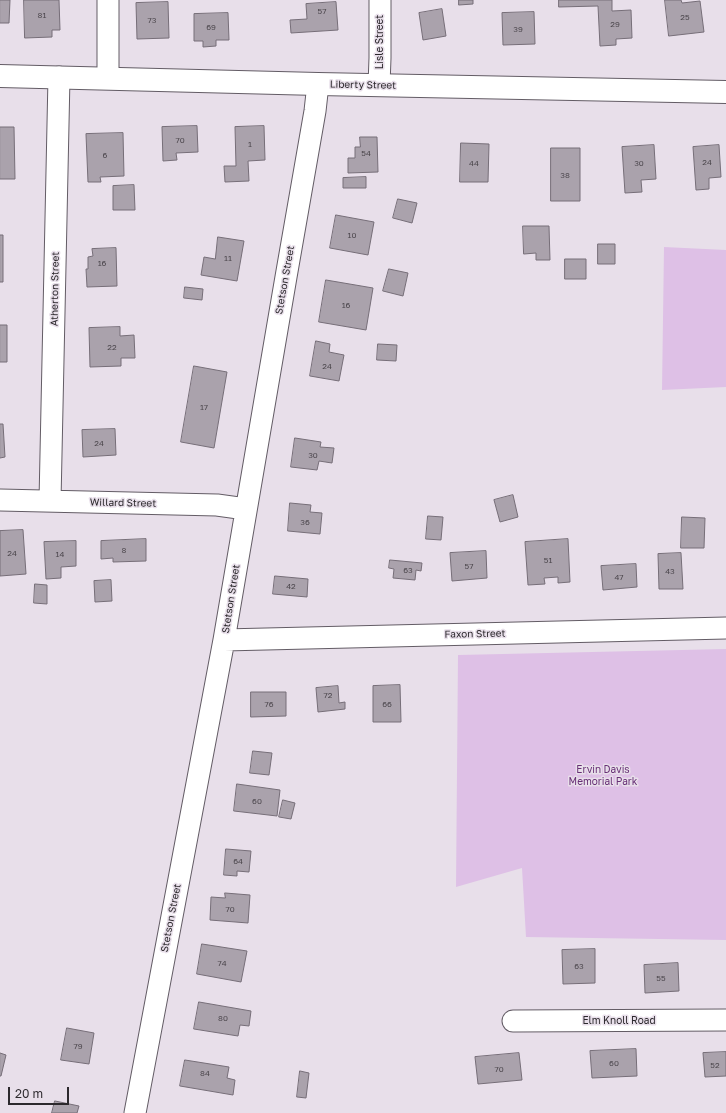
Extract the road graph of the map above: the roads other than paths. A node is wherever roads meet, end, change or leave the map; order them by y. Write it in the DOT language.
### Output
graph roads {
  1 [pos="108,0"];
  2 [pos="380,0"];
  3 [pos="0,76"];
  4 [pos="59,77"];
  5 [pos="108,78"];
  6 [pos="318,84"];
  7 [pos="379,85"];
  8 [pos="726,92"];
  9 [pos="0,500"];
  10 [pos="50,502"];
  11 [pos="246,509"];
  12 [pos="726,628"];
  13 [pos="224,640"];
  14 [pos="726,1020"];
  15 [pos="513,1021"];
  16 [pos="135,1113"];
  1 -- 5 [label="street"];
  2 -- 7 [label="street, Lisle Street"];
  3 -- 4 [label="main road, Liberty Street"];
  4 -- 5 [label="main road, Liberty Street"];
  4 -- 10 [label="street, Atherton Street"];
  5 -- 6 [label="main road, Liberty Street"];
  6 -- 7 [label="main road, Liberty Street"];
  6 -- 11 [label="street, Stetson Street"];
  7 -- 8 [label="main road, Liberty Street"];
  9 -- 10 [label="street, Willard Street"];
  10 -- 11 [label="street, Willard Street"];
  11 -- 13 [label="street, Stetson Street"];
  12 -- 13 [label="street, Faxon Street"];
  13 -- 16 [label="street, Stetson Street"];
  14 -- 15 [label="street, Elm Knoll Road"];
}
